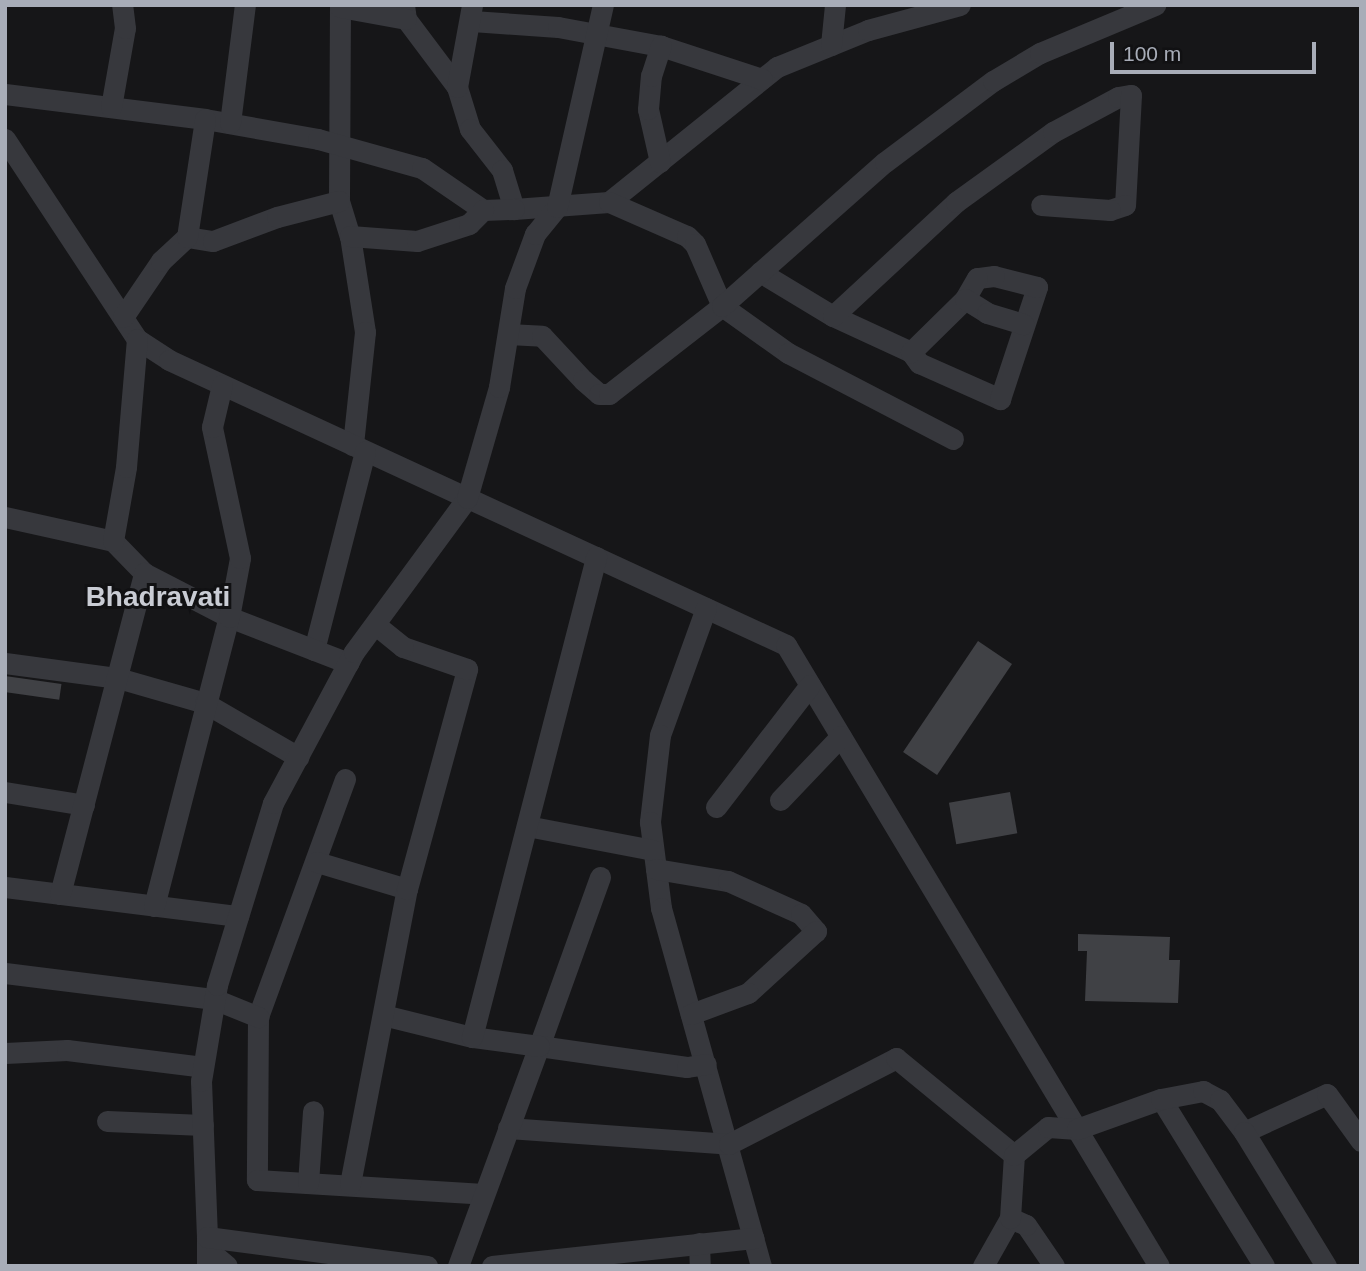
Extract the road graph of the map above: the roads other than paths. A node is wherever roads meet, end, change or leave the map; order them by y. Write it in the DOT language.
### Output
graph roads {
  1 [pos="122,5"];
  2 [pos="245,5"];
  3 [pos="603,5"];
  4 [pos="835,5"];
  5 [pos="960,5"];
  6 [pos="1155,5"];
  7 [pos="340,6"];
  8 [pos="405,12"];
  9 [pos="472,13"];
  10 [pos="600,35"];
  11 [pos="831,45"];
  12 [pos="661,46"];
  13 [pos="762,79"];
  14 [pos="457,87"];
  15 [pos="5,94"];
  16 [pos="111,107"];
  17 [pos="205,119"];
  18 [pos="230,123"];
  19 [pos="5,139"];
  20 [pos="339,145"];
  21 [pos="660,162"];
  22 [pos="339,201"];
  23 [pos="609,202"];
  24 [pos="1041,205"];
  25 [pos="557,207"];
  26 [pos="514,209"];
  27 [pos="483,210"];
  28 [pos="350,236"];
  29 [pos="187,237"];
  30 [pos="760,272"];
  31 [pos="965,299"];
  32 [pos="722,306"];
  33 [pos="833,316"];
  34 [pos="123,317"];
  35 [pos="1023,324"];
  36 [pos="508,334"];
  37 [pos="137,339"];
  38 [pos="911,352"];
  39 [pos="222,385"];
  40 [pos="953,439"];
  41 [pos="359,448"];
  42 [pos="467,498"];
  43 [pos="5,517"];
  44 [pos="113,541"];
  45 [pos="596,557"];
  46 [pos="145,573"];
  47 [pos="706,608"];
  48 [pos="229,617"];
  49 [pos="375,624"];
  50 [pos="314,650"];
  51 [pos="5,663"];
  52 [pos="348,663"];
  53 [pos="118,678"];
  54 [pos="810,685"];
  55 [pos="205,703"];
  56 [pos="841,736"];
  57 [pos="298,757"];
  58 [pos="345,779"];
  59 [pos="5,792"];
  60 [pos="780,800"];
  61 [pos="84,805"];
  62 [pos="716,807"];
  63 [pos="527,826"];
  64 [pos="655,860"];
  65 [pos="317,862"];
  66 [pos="600,877"];
  67 [pos="5,887"];
  68 [pos="407,889"];
  69 [pos="60,894"];
  70 [pos="153,906"];
  71 [pos="238,916"];
  72 [pos="5,973"];
  73 [pos="214,999"];
  74 [pos="691,1014"];
  75 [pos="383,1015"];
  76 [pos="258,1017"];
  77 [pos="472,1037"];
  78 [pos="539,1045"];
  79 [pos="5,1053"];
  80 [pos="706,1064"];
  81 [pos="203,1068"];
  82 [pos="1161,1099"];
  83 [pos="313,1111"];
  84 [pos="107,1121"];
  85 [pos="203,1125"];
  86 [pos="508,1128"];
  87 [pos="1077,1129"];
  88 [pos="1244,1132"];
  89 [pos="1361,1141"];
  90 [pos="729,1144"];
  91 [pos="1014,1155"];
  92 [pos="308,1183"];
  93 [pos="350,1184"];
  94 [pos="484,1194"];
  95 [pos="1010,1218"];
  96 [pos="754,1238"];
  97 [pos="699,1243"];
  98 [pos="207,1250"];
  99 [pos="227,1266"];
  100 [pos="427,1266"];
  101 [pos="458,1266"];
  102 [pos="492,1266"];
  103 [pos="700,1266"];
  104 [pos="761,1266"];
  105 [pos="983,1266"];
  106 [pos="1054,1266"];
  107 [pos="1159,1266"];
  108 [pos="1264,1266"];
  109 [pos="1326,1266"];
  1 -- 16 [label="street"];
  2 -- 18 [label="street"];
  3 -- 10 [label="street"];
  4 -- 11 [label="street"];
  5 -- 11 [label="street"];
  6 -- 30 [label="street"];
  7 -- 8 [label="street"];
  7 -- 20 [label="street"];
  8 -- 14 [label="street"];
  9 -- 10 [label="street"];
  9 -- 14 [label="street"];
  10 -- 12 [label="street"];
  10 -- 25 [label="street"];
  11 -- 13 [label="street"];
  12 -- 13 [label="street"];
  12 -- 21 [label="street"];
  13 -- 21 [label="street"];
  14 -- 26 [label="street"];
  15 -- 16 [label="street"];
  16 -- 17 [label="street"];
  17 -- 18 [label="street"];
  17 -- 29 [label="street"];
  18 -- 20 [label="street"];
  19 -- 34 [label="street"];
  20 -- 22 [label="street"];
  20 -- 27 [label="street"];
  21 -- 23 [label="street"];
  22 -- 28 [label="street"];
  22 -- 29 [label="street"];
  23 -- 25 [label="street"];
  23 -- 32 [label="street"];
  24 -- 33 [label="street"];
  25 -- 26 [label="street"];
  25 -- 36 [label="street"];
  26 -- 27 [label="street"];
  27 -- 28 [label="street"];
  28 -- 41 [label="street"];
  29 -- 34 [label="street"];
  30 -- 32 [label="street"];
  30 -- 33 [label="street"];
  31 -- 35 [label="street"];
  31 -- 35 [label="street"];
  31 -- 38 [label="street"];
  32 -- 36 [label="street"];
  32 -- 40 [label="street"];
  33 -- 38 [label="street"];
  34 -- 37 [label="street"];
  35 -- 38 [label="street"];
  36 -- 42 [label="street"];
  37 -- 39 [label="street"];
  37 -- 44 [label="street"];
  39 -- 41 [label="street"];
  39 -- 48 [label="street"];
  41 -- 42 [label="street"];
  41 -- 50 [label="street"];
  42 -- 45 [label="street"];
  42 -- 49 [label="street"];
  43 -- 44 [label="street"];
  44 -- 46 [label="street"];
  45 -- 47 [label="street"];
  45 -- 63 [label="street"];
  46 -- 48 [label="street"];
  46 -- 53 [label="street"];
  47 -- 54 [label="street"];
  47 -- 64 [label="street"];
  48 -- 50 [label="street"];
  48 -- 55 [label="street"];
  49 -- 52 [label="street"];
  49 -- 68 [label="street"];
  50 -- 52 [label="street"];
  51 -- 53 [label="street"];
  52 -- 57 [label="street"];
  53 -- 55 [label="street"];
  53 -- 61 [label="street"];
  54 -- 56 [label="street"];
  54 -- 62 [label="street"];
  55 -- 57 [label="street"];
  55 -- 70 [label="street"];
  56 -- 60 [label="street"];
  56 -- 87 [label="street"];
  57 -- 71 [label="street"];
  58 -- 65 [label="street"];
  59 -- 61 [label="street"];
  61 -- 69 [label="street"];
  63 -- 64 [label="street"];
  63 -- 77 [label="street"];
  64 -- 74 [label="street"];
  64 -- 74 [label="street"];
  65 -- 68 [label="street"];
  65 -- 76 [label="street"];
  66 -- 78 [label="street"];
  67 -- 69 [label="street"];
  68 -- 75 [label="street"];
  69 -- 70 [label="street"];
  70 -- 71 [label="street"];
  71 -- 73 [label="street"];
  72 -- 73 [label="street"];
  73 -- 76 [label="street"];
  73 -- 81 [label="street"];
  74 -- 80 [label="street"];
  75 -- 77 [label="street"];
  75 -- 93 [label="street"];
  76 -- 92 [label="street"];
  77 -- 78 [label="street"];
  78 -- 80 [label="street"];
  78 -- 86 [label="street"];
  79 -- 81 [label="street"];
  80 -- 90 [label="street"];
  81 -- 85 [label="street"];
  82 -- 87 [label="street"];
  82 -- 88 [label="street"];
  82 -- 108 [label="street"];
  83 -- 92 [label="street"];
  84 -- 85 [label="street"];
  85 -- 98 [label="street"];
  86 -- 90 [label="street"];
  86 -- 94 [label="street"];
  87 -- 91 [label="street"];
  87 -- 107 [label="street"];
  88 -- 89 [label="street"];
  88 -- 109 [label="street"];
  90 -- 91 [label="street"];
  90 -- 96 [label="street"];
  91 -- 95 [label="street"];
  92 -- 93 [label="street"];
  93 -- 94 [label="street"];
  94 -- 101 [label="street"];
  95 -- 105 [label="street"];
  95 -- 106 [label="street"];
  96 -- 97 [label="street"];
  96 -- 104 [label="street"];
  97 -- 102 [label="street"];
  97 -- 103 [label="street"];
  98 -- 99 [label="street"];
  98 -- 100 [label="street"];
}
